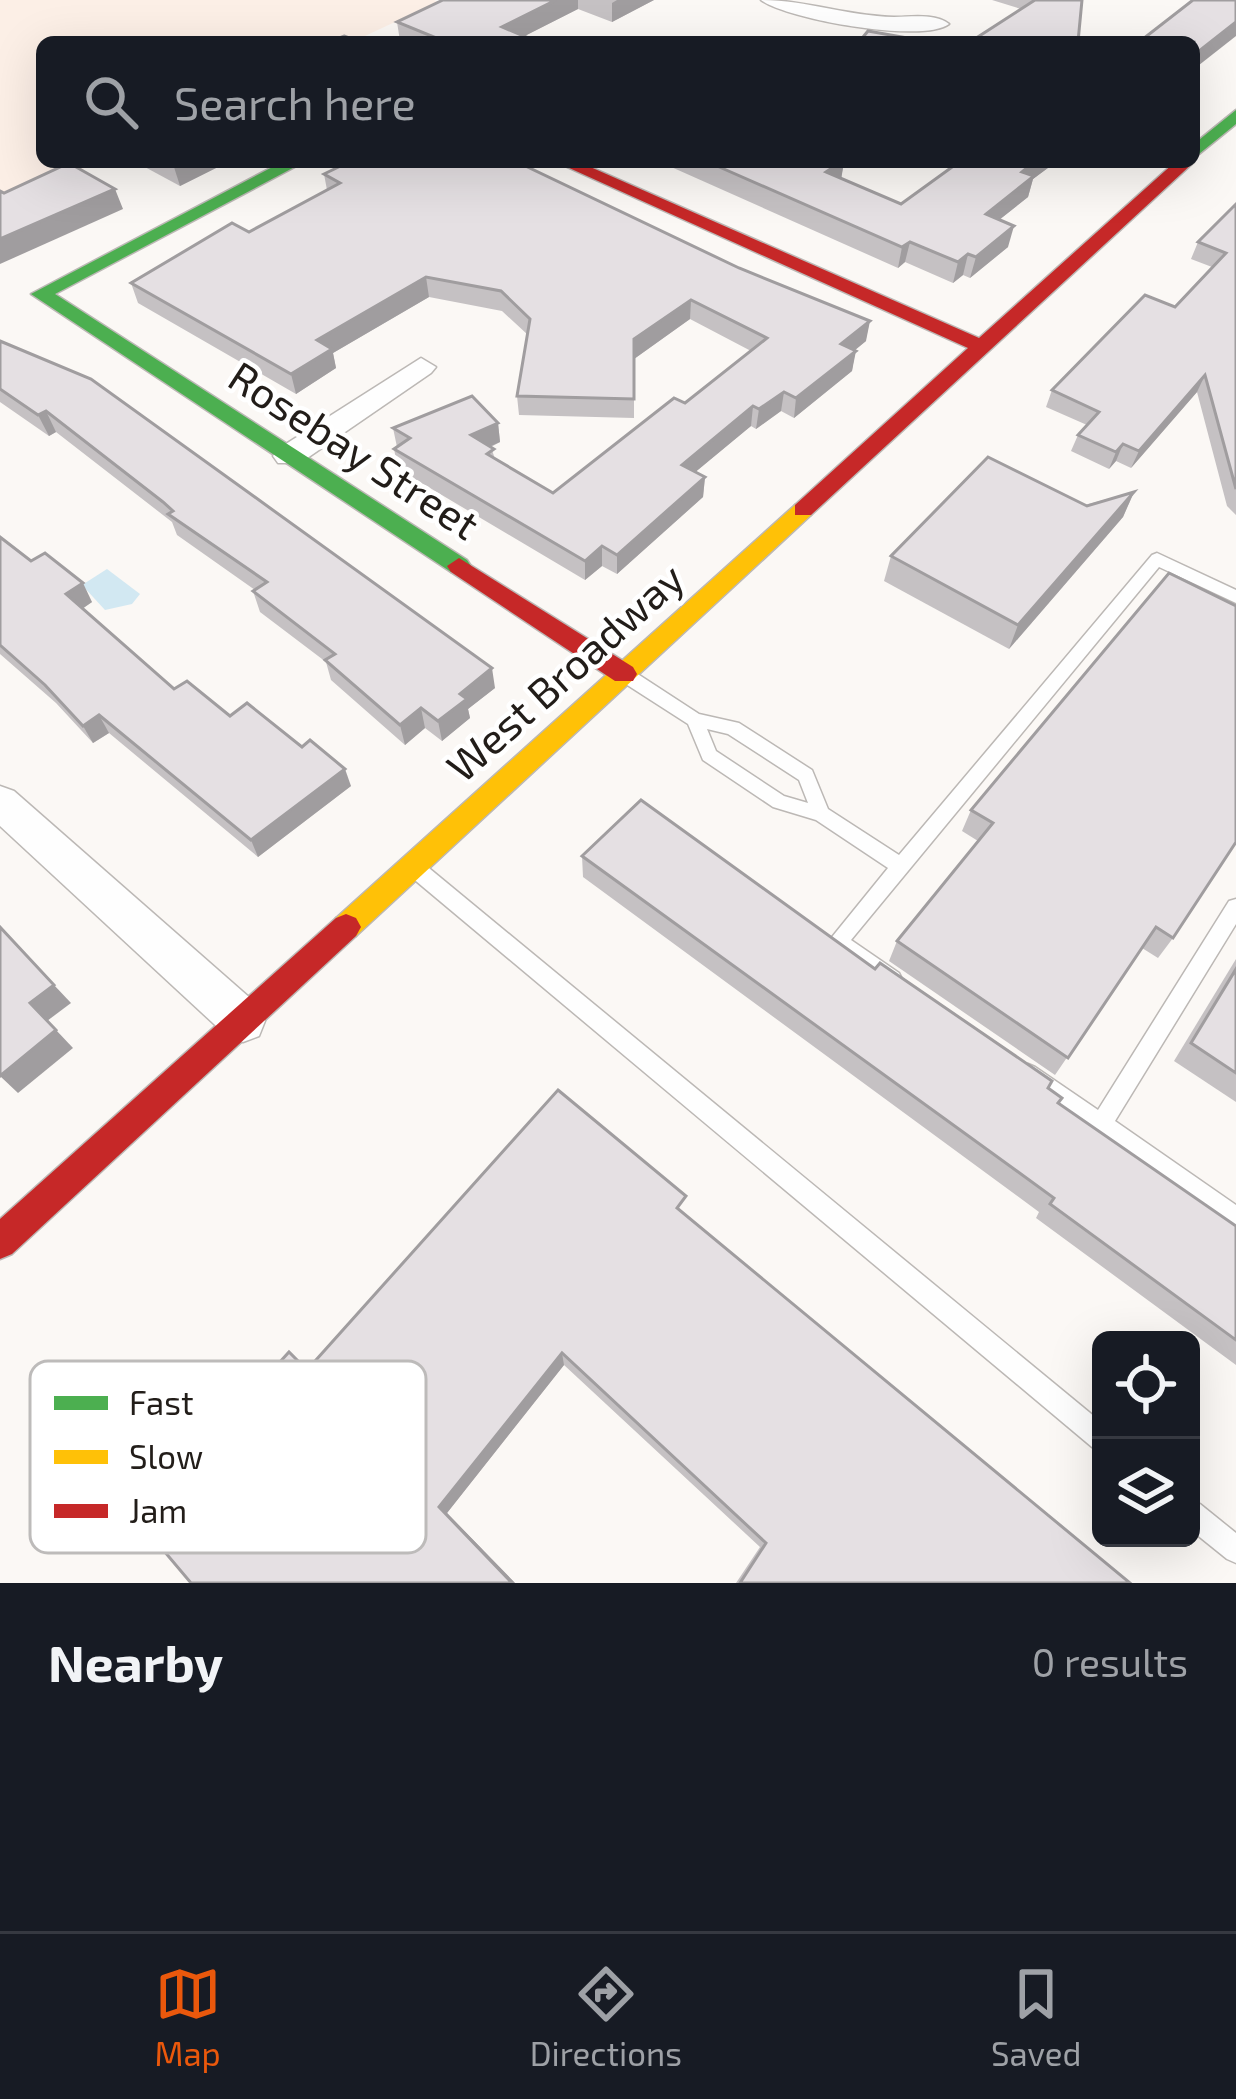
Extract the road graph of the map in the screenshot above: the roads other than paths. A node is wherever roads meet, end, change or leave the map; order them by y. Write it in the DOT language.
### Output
graph roads {
  1 [pos="771,0"];
  2 [pos="938,24"];
  3 [pos="1236,115"];
  4 [pos="1200,148"];
  5 [pos="283,168"];
  6 [pos="579,168"];
  7 [pos="1178,168"];
  8 [pos="982,347"];
  9 [pos="421,367"];
  10 [pos="290,456"];
  11 [pos="1236,597"];
  12 [pos="624,674"];
  13 [pos="695,720"];
  14 [pos="0,802"];
  15 [pos="821,814"];
  16 [pos="412,866"];
  17 [pos="901,866"];
  18 [pos="1236,907"];
  19 [pos="913,994"];
  20 [pos="243,1021"];
  21 [pos="1007,1059"];
  22 [pos="1101,1124"];
  23 [pos="1236,1218"];
  24 [pos="0,1243"];
  25 [pos="1092,1431"];
  26 [pos="1200,1520"];
  27 [pos="1236,1550"];
  1 -- 2 [label="street"];
  3 -- 4 [label="main road"];
  5 -- 10 [label="main road, Rosebay Street"];
  6 -- 8 [label="main road"];
  7 -- 8 [label="main road, West Broadway"];
  8 -- 12 [label="main road, West Broadway"];
  9 -- 10 [label="street"];
  10 -- 12 [label="main road, Rosebay Street"];
  11 -- 17 [label="lane"];
  12 -- 13 [label="lane"];
  12 -- 16 [label="main road, West Broadway"];
  13 -- 15 [label="lane"];
  13 -- 15 [label="lane"];
  14 -- 20 [label="street"];
  15 -- 17 [label="lane"];
  16 -- 20 [label="main road, West Broadway"];
  16 -- 25 [label="lane"];
  17 -- 19 [label="lane"];
  18 -- 22 [label="lane"];
  20 -- 24 [label="main road, West Broadway"];
  21 -- 22 [label="lane"];
  22 -- 23 [label="lane"];
  26 -- 27 [label="lane"];
}
